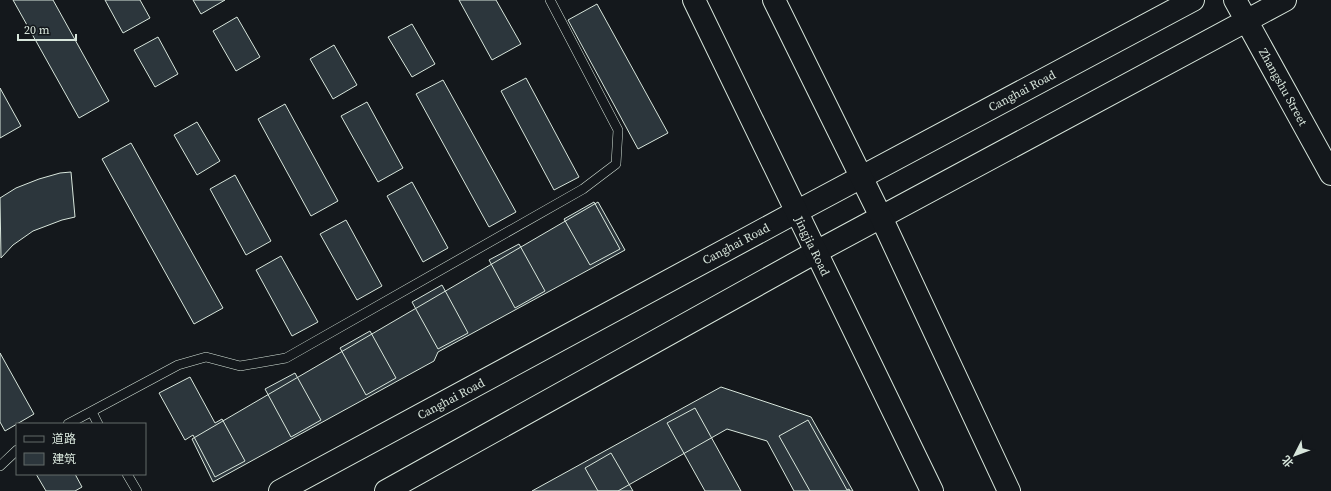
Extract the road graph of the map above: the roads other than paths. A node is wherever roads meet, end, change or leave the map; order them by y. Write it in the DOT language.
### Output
graph roads {
  1 [pos="550,0"];
  2 [pos="694,0"];
  3 [pos="774,0"];
  4 [pos="1193,0"];
  5 [pos="1235,0"];
  6 [pos="1285,0"];
  7 [pos="1247,21"];
  8 [pos="1331,174"];
  9 [pos="861,177"];
  10 [pos="796,212"];
  11 [pos="881,217"];
  12 [pos="816,252"];
  13 [pos="92,412"];
  14 [pos="70,423"];
  15 [pos="98,423"];
  16 [pos="16,451"];
  17 [pos="0,466"];
  18 [pos="128,475"];
  19 [pos="137,491"];
  20 [pos="280,491"];
  21 [pos="386,491"];
  22 [pos="932,491"];
  23 [pos="1010,491"];
  1 -- 13 [label="lane"];
  2 -- 10 [label="main road, Jingjia Road"];
  3 -- 9 [label="main road"];
  4 -- 9 [label="main road, Canghai Road"];
  5 -- 7 [label="main road, Zhangshu Street"];
  6 -- 7 [label="main road"];
  7 -- 8 [label="main road, Zhangshu Street"];
  7 -- 11 [label="main road"];
  9 -- 10 [label="main road, Canghai Road"];
  9 -- 11 [label="main road"];
  10 -- 12 [label="main road, Jingjia Road"];
  10 -- 20 [label="main road, Canghai Road"];
  11 -- 12 [label="main road"];
  11 -- 23 [label="main road"];
  12 -- 21 [label="main road"];
  12 -- 22 [label="main road, Jingjia Road"];
  13 -- 14 [label="lane"];
  13 -- 15 [label="lane"];
  16 -- 17 [label="lane"];
  18 -- 19 [label="lane"];
}
